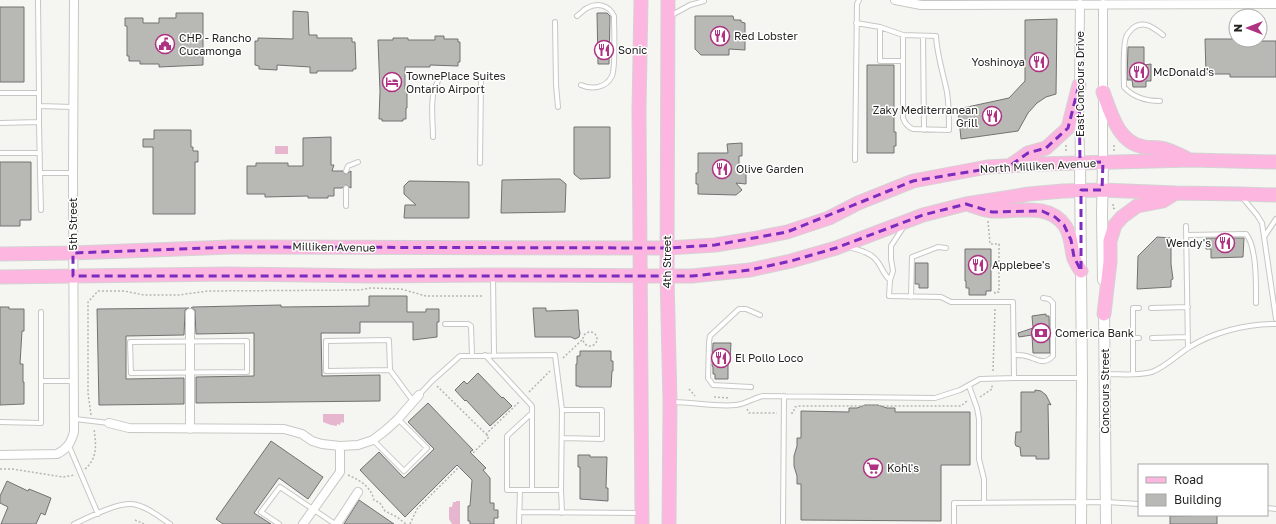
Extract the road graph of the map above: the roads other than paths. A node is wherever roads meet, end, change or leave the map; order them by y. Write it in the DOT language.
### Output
graph roads {
  1 [pos="38,0"];
  2 [pos="74,0"];
  3 [pos="641,0"];
  4 [pos="668,0"];
  5 [pos="702,0"];
  6 [pos="859,0"];
  7 [pos="895,0"];
  8 [pos="1153,2"];
  9 [pos="1080,4"];
  10 [pos="1103,4"];
  11 [pos="1276,4"];
  12 [pos="577,16"];
  13 [pos="668,17"];
  14 [pos="555,22"];
  15 [pos="856,23"];
  16 [pos="880,28"];
  17 [pos="903,35"];
  18 [pos="1163,35"];
  19 [pos="924,36"];
  20 [pos="903,61"];
  21 [pos="438,81"];
  22 [pos="481,81"];
  23 [pos="581,85"];
  24 [pos="1079,85"];
  25 [pos="1103,92"];
  26 [pos="0,93"];
  27 [pos="39,93"];
  28 [pos="1160,101"];
  29 [pos="39,106"];
  30 [pos="73,106"];
  31 [pos="558,107"];
  32 [pos="39,122"];
  33 [pos="0,123"];
  34 [pos="924,130"];
  35 [pos="433,137"];
  36 [pos="40,153"];
  37 [pos="0,154"];
  38 [pos="855,160"];
  39 [pos="1191,160"];
  40 [pos="358,162"];
  41 [pos="1103,162"];
  42 [pos="1276,162"];
  43 [pos="480,163"];
  44 [pos="1080,163"];
  45 [pos="1011,165"];
  46 [pos="346,171"];
  47 [pos="40,173"];
  48 [pos="73,173"];
  49 [pos="346,188"];
  50 [pos="1081,190"];
  51 [pos="1102,190"];
  52 [pos="1176,193"];
  53 [pos="1240,194"];
  54 [pos="1276,196"];
  55 [pos="966,204"];
  56 [pos="346,206"];
  57 [pos="40,210"];
  58 [pos="1276,218"];
  59 [pos="908,220"];
  60 [pos="1186,226"];
  61 [pos="1186,235"];
  62 [pos="1264,237"];
  63 [pos="842,245"];
  64 [pos="640,248"];
  65 [pos="668,248"];
  66 [pos="946,248"];
  67 [pos="0,254"];
  68 [pos="74,254"];
  69 [pos="1081,272"];
  70 [pos="492,275"];
  71 [pos="73,276"];
  72 [pos="640,276"];
  73 [pos="667,276"];
  74 [pos="0,277"];
  75 [pos="890,280"];
  76 [pos="911,297"];
  77 [pos="1043,298"];
  78 [pos="1256,303"];
  79 [pos="1188,307"];
  80 [pos="1139,308"];
  81 [pos="1152,308"];
  82 [pos="41,312"];
  83 [pos="190,313"];
  84 [pos="1104,314"];
  85 [pos="760,315"];
  86 [pos="1276,319"];
  87 [pos="445,324"];
  88 [pos="1276,324"];
  89 [pos="1188,337"];
  90 [pos="1133,338"];
  91 [pos="1139,338"];
  92 [pos="1152,338"];
  93 [pos="190,341"];
  94 [pos="1188,348"];
  95 [pos="472,355"];
  96 [pos="485,355"];
  97 [pos="494,355"];
  98 [pos="1014,355"];
  99 [pos="390,370"];
  100 [pos="189,373"];
  101 [pos="1105,374"];
  102 [pos="1133,374"];
  103 [pos="1014,378"];
  104 [pos="1082,378"];
  105 [pos="41,381"];
  106 [pos="75,381"];
  107 [pos="751,386"];
  108 [pos="969,386"];
  109 [pos="419,395"];
  110 [pos="784,396"];
  111 [pos="413,402"];
  112 [pos="670,402"];
  113 [pos="562,410"];
  114 [pos="532,413"];
  115 [pos="398,419"];
  116 [pos="75,420"];
  117 [pos="0,422"];
  118 [pos="109,423"];
  119 [pos="190,429"];
  120 [pos="562,438"];
  121 [pos="373,440"];
  122 [pos="68,446"];
  123 [pos="340,446"];
  124 [pos="0,455"];
  125 [pos="520,490"];
  126 [pos="532,490"];
  127 [pos="561,490"];
  128 [pos="358,492"];
  129 [pos="1080,502"];
  130 [pos="1106,502"];
  131 [pos="984,503"];
  132 [pos="1138,504"];
  133 [pos="313,509"];
  134 [pos="519,512"];
  135 [pos="562,513"];
  136 [pos="98,514"];
  137 [pos="642,518"];
  138 [pos="74,524"];
  139 [pos="170,524"];
  140 [pos="279,524"];
  141 [pos="303,524"];
  142 [pos="336,524"];
  143 [pos="519,524"];
  144 [pos="669,524"];
  145 [pos="783,524"];
  146 [pos="954,524"];
  147 [pos="1081,524"];
  148 [pos="1106,524"];
  1 -- 27 [label="lane"];
  2 -- 30 [label="street, 5th Street"];
  3 -- 64 [label="main road"];
  4 -- 13 [label="main road, 4th Street"];
  5 -- 13 [label="lane"];
  6 -- 15 [label="lane"];
  7 -- 9 [label="street"];
  8 -- 10 [label="street"];
  8 -- 11 [label="street"];
  9 -- 10 [label="street"];
  9 -- 24 [label="street, East Concours Drive"];
  10 -- 25 [label="street, East Concours Drive"];
  12 -- 23 [label="lane"];
  13 -- 65 [label="main road, 4th Street"];
  14 -- 31 [label="lane"];
  15 -- 16 [label="lane"];
  15 -- 38 [label="lane"];
  16 -- 17 [label="lane"];
  16 -- 20 [label="lane"];
  17 -- 19 [label="lane"];
  17 -- 20 [label="lane"];
  18 -- 28 [label="lane"];
  19 -- 34 [label="lane"];
  19 -- 34 [label="lane"];
  20 -- 34 [label="lane"];
  21 -- 35 [label="lane"];
  22 -- 43 [label="lane"];
  24 -- 44 [label="street, East Concours Drive"];
  24 -- 45 [label="main road"];
  25 -- 39 [label="main road"];
  25 -- 41 [label="street, East Concours Drive"];
  26 -- 27 [label="lane"];
  27 -- 29 [label="lane"];
  29 -- 30 [label="lane"];
  29 -- 32 [label="lane"];
  30 -- 48 [label="street, 5th Street"];
  32 -- 33 [label="lane"];
  32 -- 36 [label="lane"];
  36 -- 37 [label="lane"];
  36 -- 47 [label="lane"];
  39 -- 41 [label="main road, North Milliken Avenue"];
  39 -- 42 [label="main road, North Milliken Avenue"];
  40 -- 46 [label="lane"];
  41 -- 44 [label="main road, North Milliken Avenue"];
  41 -- 51 [label="street, Concours Street"];
  44 -- 45 [label="main road, North Milliken Avenue"];
  44 -- 50 [label="street"];
  45 -- 65 [label="main road, North Milliken Avenue"];
  47 -- 48 [label="lane"];
  47 -- 57 [label="lane"];
  48 -- 68 [label="street, 5th Street"];
  49 -- 56 [label="lane"];
  50 -- 51 [label="main road"];
  50 -- 55 [label="main road"];
  50 -- 69 [label="street"];
  51 -- 52 [label="main road"];
  51 -- 84 [label="street, Concours Street"];
  52 -- 53 [label="main road"];
  52 -- 84 [label="main road"];
  53 -- 54 [label="main road"];
  53 -- 62 [label="lane"];
  55 -- 59 [label="main road"];
  55 -- 69 [label="main road"];
  58 -- 62 [label="lane"];
  59 -- 63 [label="main road"];
  59 -- 75 [label="lane"];
  60 -- 61 [label="lane"];
  61 -- 78 [label="lane"];
  61 -- 79 [label="lane"];
  62 -- 86 [label="lane"];
  63 -- 73 [label="main road"];
  63 -- 75 [label="lane"];
  64 -- 65 [label="main road, Milliken Avenue"];
  64 -- 68 [label="main road, Milliken Avenue"];
  64 -- 72 [label="main road"];
  65 -- 73 [label="main road, 4th Street"];
  66 -- 76 [label="lane"];
  67 -- 68 [label="main road, Milliken Avenue"];
  68 -- 71 [label="street, 5th Street"];
  69 -- 104 [label="street"];
  70 -- 71 [label="main road"];
  70 -- 72 [label="main road"];
  70 -- 97 [label="lane"];
  71 -- 74 [label="main road"];
  71 -- 106 [label="street, 5th Street"];
  72 -- 73 [label="main road"];
  72 -- 137 [label="main road"];
  73 -- 112 [label="main road, 4th Street"];
  75 -- 76 [label="lane"];
  76 -- 98 [label="lane"];
  77 -- 98 [label="lane"];
  79 -- 81 [label="lane"];
  79 -- 89 [label="lane"];
  80 -- 90 [label="lane"];
  82 -- 105 [label="lane"];
  83 -- 93 [label="street"];
  84 -- 101 [label="street, Concours Street"];
  85 -- 107 [label="lane"];
  87 -- 95 [label="lane"];
  88 -- 94 [label="lane"];
  89 -- 92 [label="lane"];
  89 -- 94 [label="lane"];
  90 -- 91 [label="lane"];
  90 -- 102 [label="lane"];
  93 -- 100 [label="street"];
  93 -- 100 [label="lane"];
  93 -- 100 [label="lane"];
  94 -- 102 [label="lane"];
  95 -- 96 [label="lane"];
  95 -- 109 [label="lane"];
  96 -- 97 [label="lane"];
  96 -- 114 [label="lane"];
  97 -- 113 [label="lane"];
  98 -- 103 [label="lane"];
  99 -- 99 [label="lane"];
  99 -- 111 [label="lane"];
  100 -- 119 [label="street"];
  101 -- 102 [label="lane"];
  101 -- 130 [label="street, Concours Street"];
  103 -- 104 [label="lane"];
  103 -- 108 [label="lane"];
  104 -- 129 [label="street"];
  105 -- 106 [label="lane"];
  105 -- 117 [label="lane"];
  106 -- 116 [label="street, 5th Street"];
  108 -- 110 [label="lane"];
  108 -- 131 [label="lane"];
  109 -- 111 [label="street"];
  110 -- 112 [label="lane"];
  110 -- 145 [label="lane"];
  111 -- 115 [label="street"];
  112 -- 144 [label="main road, 4th Street"];
  113 -- 120 [label="lane"];
  113 -- 120 [label="lane"];
  114 -- 125 [label="lane"];
  114 -- 126 [label="lane"];
  115 -- 121 [label="street"];
  115 -- 121 [label="lane"];
  116 -- 118 [label="lane"];
  116 -- 122 [label="street, 5th Street"];
  118 -- 119 [label="street"];
  119 -- 123 [label="street"];
  120 -- 127 [label="lane"];
  121 -- 123 [label="street"];
  122 -- 124 [label="street"];
  122 -- 136 [label="lane"];
  123 -- 133 [label="street"];
  125 -- 126 [label="lane"];
  125 -- 134 [label="lane"];
  126 -- 127 [label="lane"];
  127 -- 135 [label="lane"];
  128 -- 142 [label="street"];
  129 -- 130 [label="lane"];
  129 -- 131 [label="lane"];
  129 -- 147 [label="street"];
  130 -- 132 [label="lane"];
  130 -- 148 [label="street, Concours Street"];
  131 -- 146 [label="lane"];
  133 -- 140 [label="lane"];
  133 -- 141 [label="street"];
  133 -- 142 [label="lane"];
  134 -- 135 [label="lane"];
  134 -- 143 [label="lane"];
  135 -- 137 [label="lane"];
  136 -- 138 [label="lane"];
  136 -- 139 [label="lane"];
}
